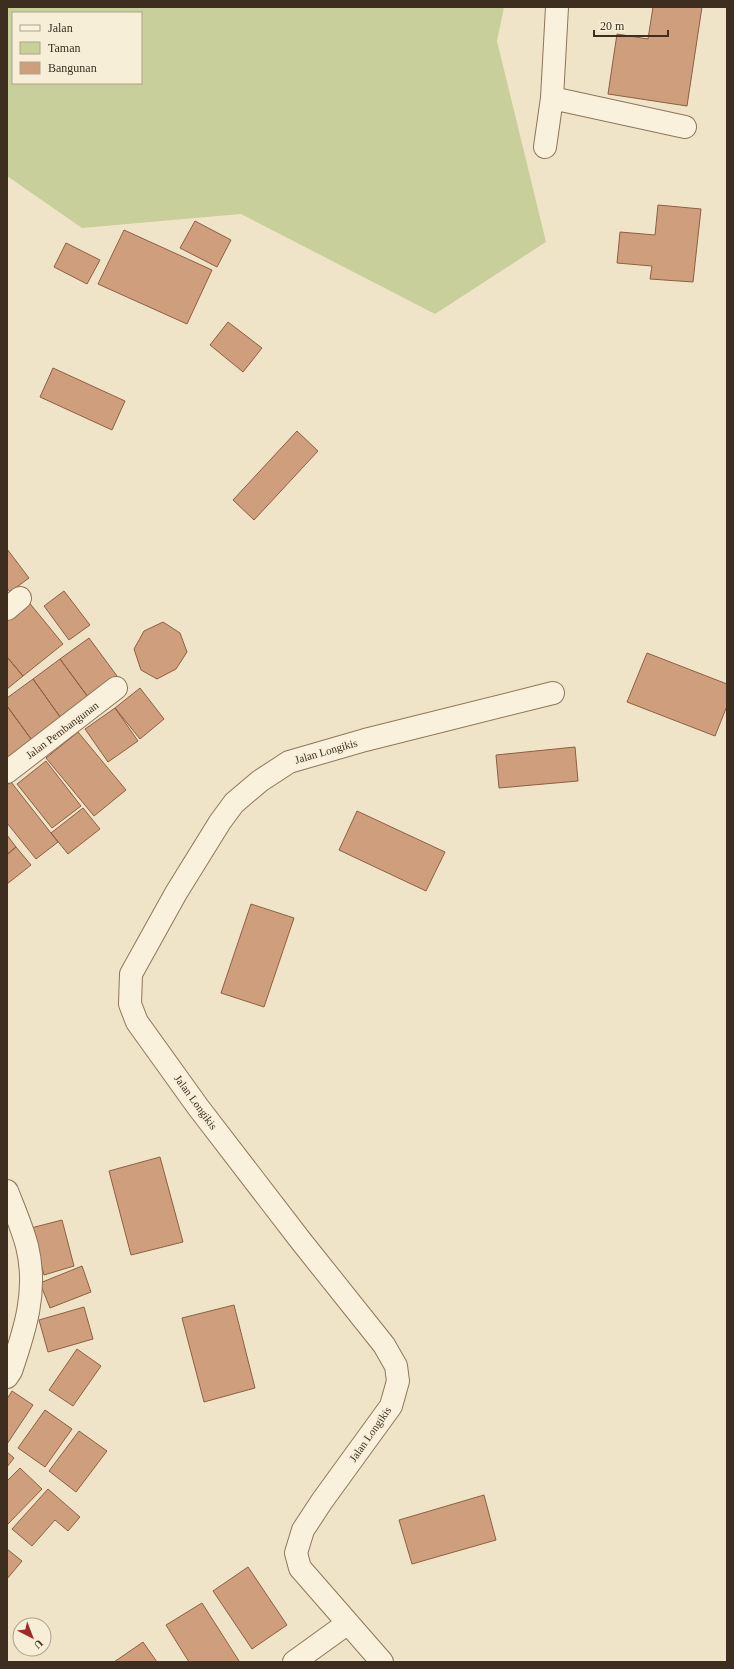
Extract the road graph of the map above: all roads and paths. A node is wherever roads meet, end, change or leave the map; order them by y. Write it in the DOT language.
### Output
graph roads {
  1 [pos="557,7"];
  2 [pos="552,98"];
  3 [pos="685,127"];
  4 [pos="545,147"];
  5 [pos="116,688"];
  6 [pos="553,693"];
  7 [pos="7,772"];
  8 [pos="7,1191"];
  9 [pos="7,1377"];
  10 [pos="348,1623"];
  11 [pos="294,1662"];
  12 [pos="382,1662"];
  1 -- 2 [label="street"];
  2 -- 3 [label="street"];
  2 -- 4 [label="street"];
  5 -- 7 [label="street, Jalan Pembangunan"];
  6 -- 10 [label="street, Jalan Longikis"];
  8 -- 9 [label="street"];
  10 -- 11 [label="street"];
  10 -- 12 [label="street, Jalan Longikis"];
}
